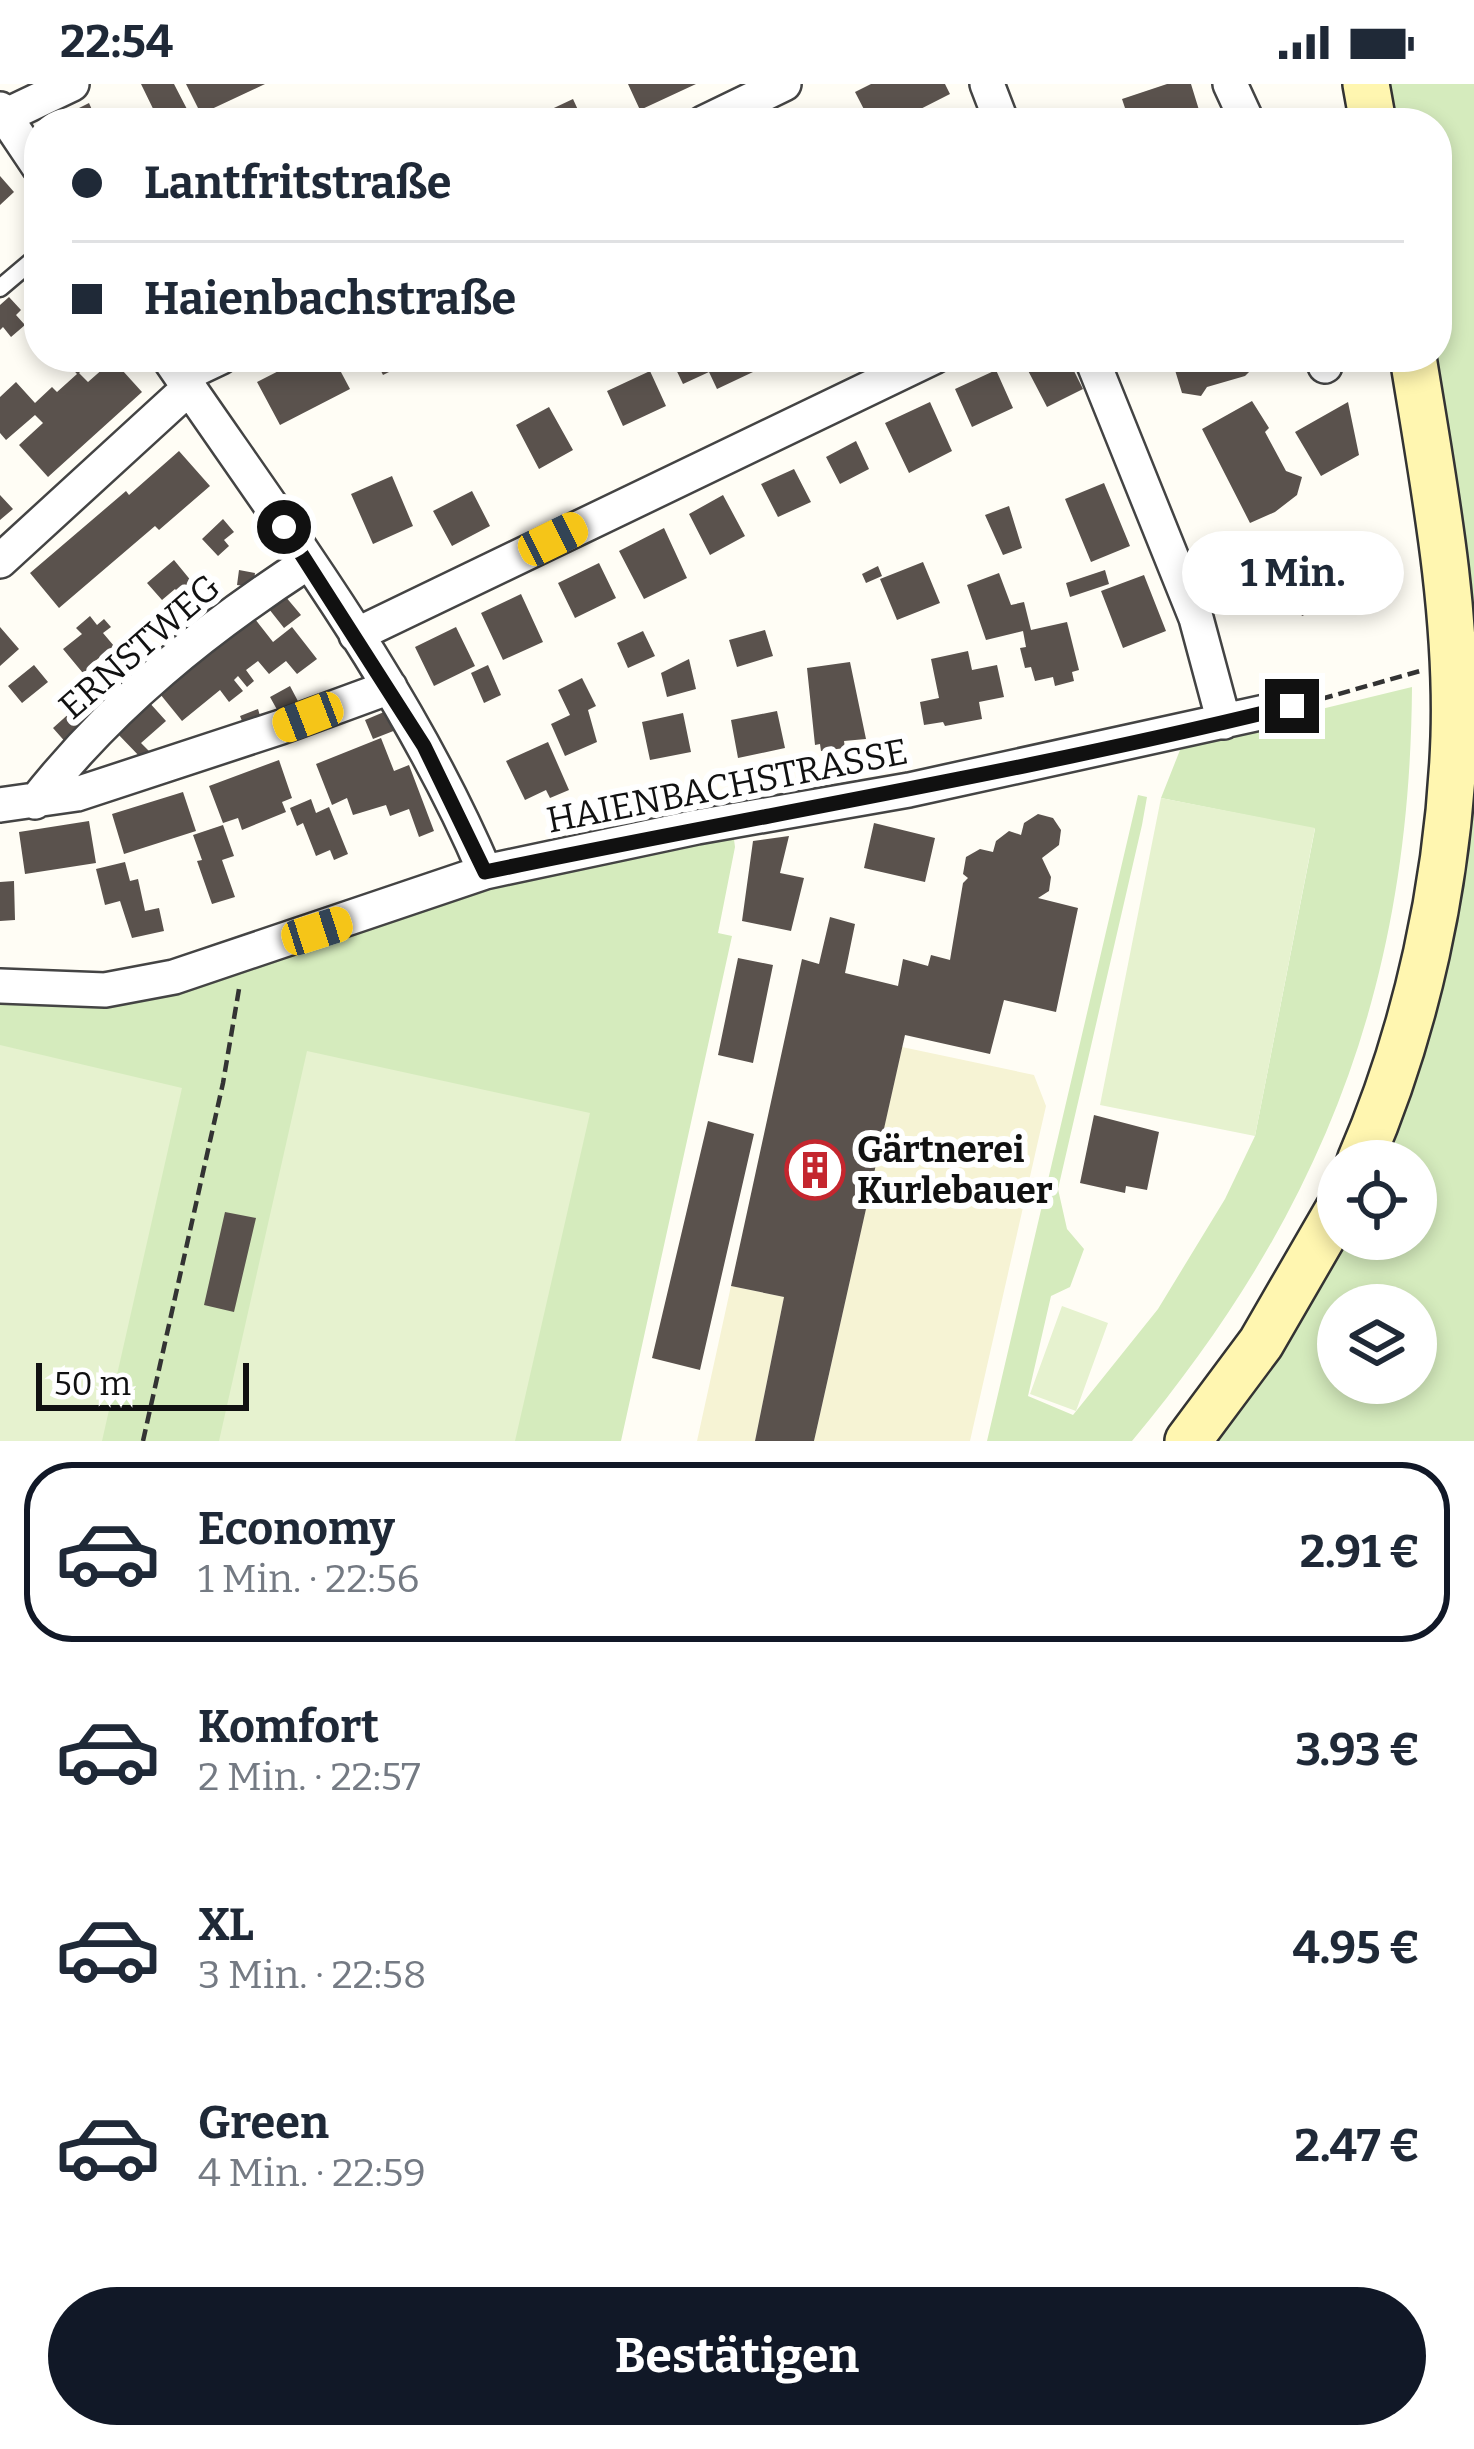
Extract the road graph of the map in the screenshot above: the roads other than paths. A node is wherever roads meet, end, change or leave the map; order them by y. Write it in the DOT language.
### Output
graph roads {
  1 [pos="72,84"];
  2 [pos="784,84"];
  3 [pos="734,108"];
  4 [pos="2,112"];
  5 [pos="24,145"];
  6 [pos="24,268"];
  7 [pos="0,288"];
  8 [pos="903,372"];
  9 [pos="1097,372"];
  10 [pos="1415,372"];
  11 [pos="180,374"];
  12 [pos="0,561"];
  13 [pos="307,562"];
  14 [pos="356,635"];
  15 [pos="390,687"];
  16 [pos="1292,706"];
  17 [pos="1224,722"];
  18 [pos="35,802"];
  19 [pos="0,806"];
  20 [pos="485,872"];
  21 [pos="0,986"];
  22 [pos="1367,1140"];
  23 [pos="1317,1246"];
  24 [pos="1187,1441"];
  1 -- 4 [label="street"];
  2 -- 3 [label="street"];
  4 -- 5 [label="street"];
  6 -- 7 [label="lane"];
  8 -- 14 [label="street"];
  9 -- 17 [label="street"];
  10 -- 22 [label="main road"];
  11 -- 12 [label="street"];
  11 -- 13 [label="street"];
  13 -- 14 [label="street"];
  13 -- 18 [label="street, ERNSTWEG"];
  14 -- 15 [label="street"];
  15 -- 18 [label="street"];
  15 -- 20 [label="street"];
  16 -- 17 [label="street, HAIENBACHSTRASSE"];
  17 -- 20 [label="street, HAIENBACHSTRASSE"];
  18 -- 19 [label="street"];
  20 -- 21 [label="street, HAIENBACHSTRASSE"];
  23 -- 24 [label="main road"];
}
